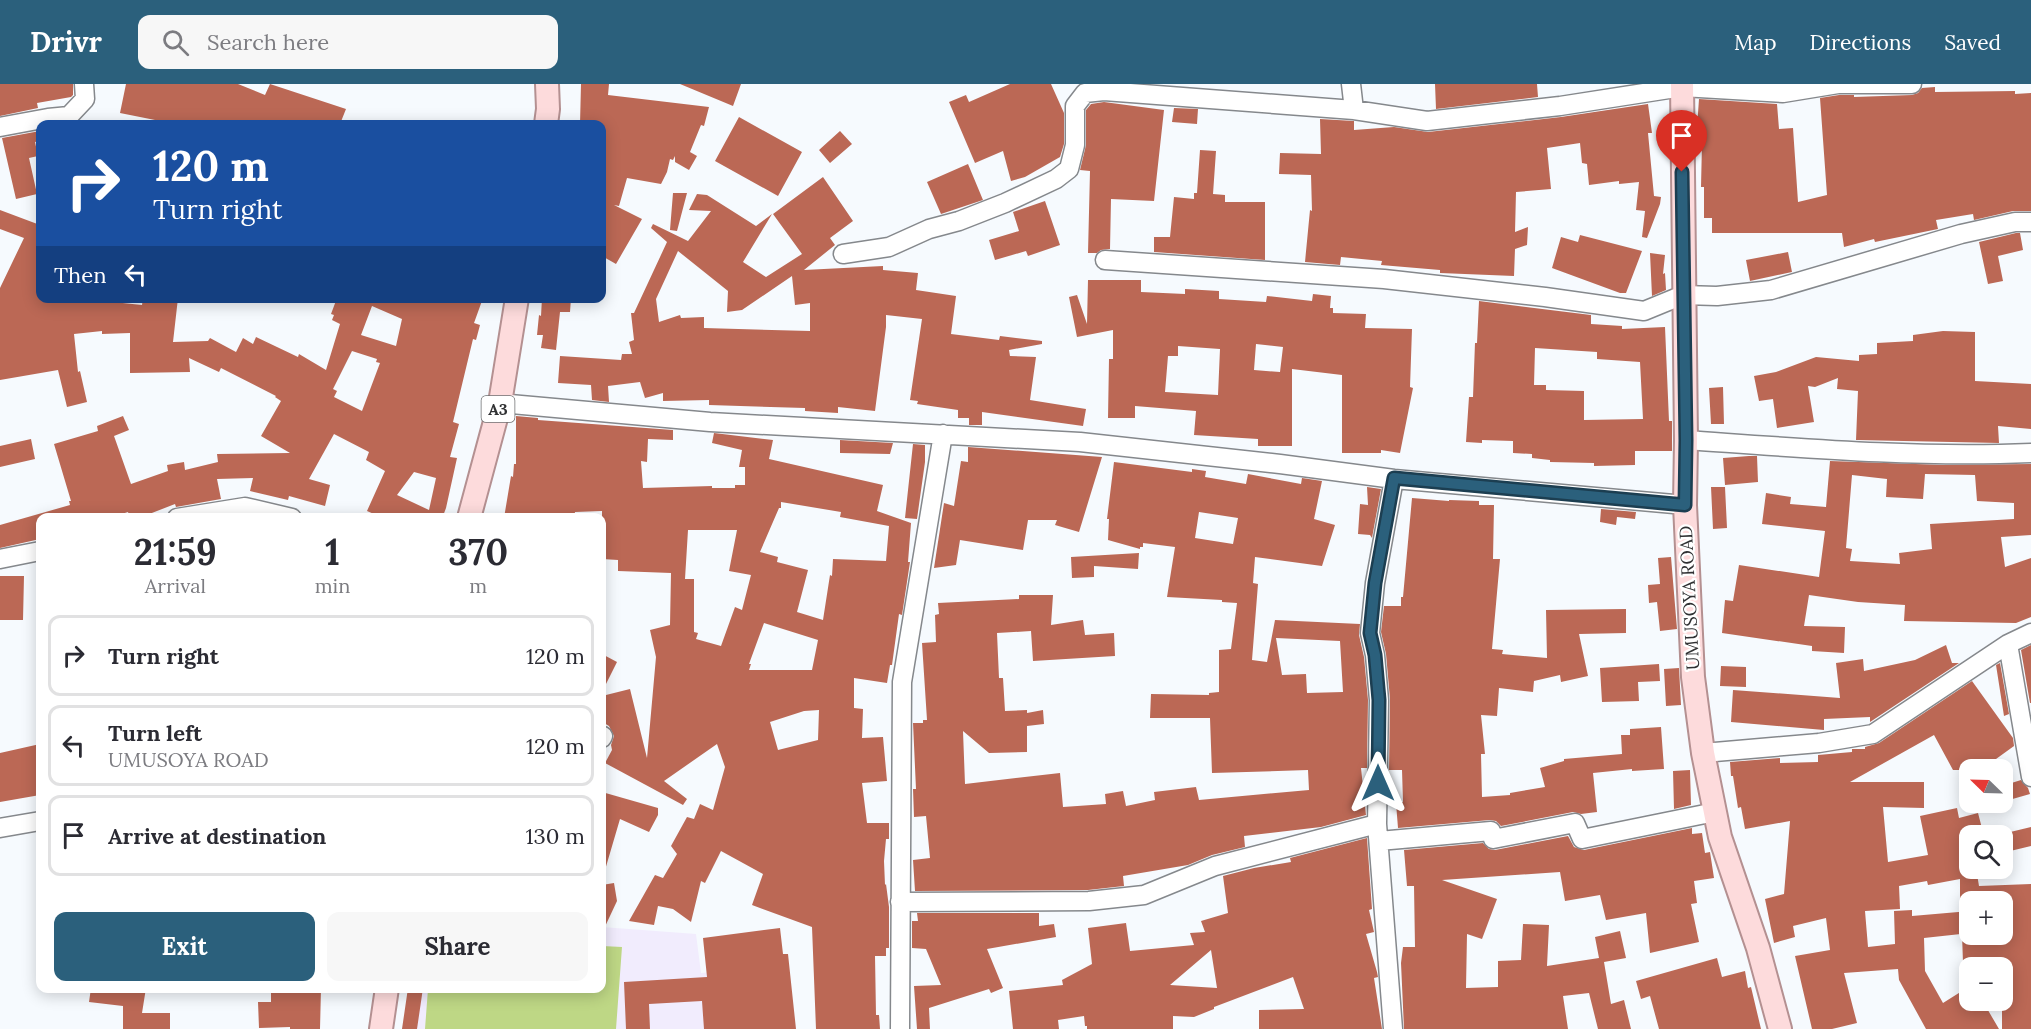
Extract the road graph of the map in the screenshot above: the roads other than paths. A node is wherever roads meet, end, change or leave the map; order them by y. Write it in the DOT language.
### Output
graph roads {
  1 [pos="84,84"];
  2 [pos="547,84"];
  3 [pos="1351,84"];
  4 [pos="1912,84"];
  5 [pos="1682,86"];
  6 [pos="1354,110"];
  7 [pos="36,120"];
  8 [pos="38,120"];
  9 [pos="547,120"];
  10 [pos="0,128"];
  11 [pos="2031,222"];
  12 [pos="843,254"];
  13 [pos="1106,260"];
  14 [pos="1683,295"];
  15 [pos="516,303"];
  16 [pos="500,403"];
  17 [pos="943,434"];
  18 [pos="1686,440"];
  19 [pos="2031,453"];
  20 [pos="1394,478"];
  21 [pos="1685,505"];
  22 [pos="207,513"];
  23 [pos="270,513"];
  24 [pos="470,513"];
  25 [pos="36,551"];
  26 [pos="0,559"];
  27 [pos="2031,633"];
  28 [pos="2008,644"];
  29 [pos="1703,753"];
  30 [pos="2031,777"];
  31 [pos="1715,812"];
  32 [pos="36,822"];
  33 [pos="0,828"];
  34 [pos="1378,833"];
  35 [pos="900,902"];
  36 [pos="386,993"];
  37 [pos="381,1029"];
  38 [pos="900,1029"];
  39 [pos="1393,1029"];
  40 [pos="1780,1029"];
  1 -- 8 [label="street"];
  2 -- 9 [label="main road"];
  3 -- 6 [label="street"];
  4 -- 5 [label="street"];
  5 -- 6 [label="street"];
  5 -- 14 [label="main road, UMUSOYA ROAD"];
  6 -- 12 [label="street"];
  7 -- 10 [label="street"];
  11 -- 14 [label="street"];
  13 -- 14 [label="street"];
  14 -- 18 [label="main road, UMUSOYA ROAD"];
  15 -- 16 [label="main road, A3"];
  16 -- 17 [label="street"];
  16 -- 24 [label="main road, A3"];
  17 -- 20 [label="street"];
  17 -- 35 [label="street"];
  18 -- 19 [label="street"];
  18 -- 21 [label="main road, UMUSOYA ROAD"];
  20 -- 21 [label="street"];
  20 -- 34 [label="street"];
  21 -- 29 [label="main road, UMUSOYA ROAD"];
  22 -- 23 [label="street"];
  25 -- 26 [label="street"];
  27 -- 28 [label="street"];
  28 -- 29 [label="street"];
  28 -- 30 [label="street"];
  29 -- 31 [label="main road, UMUSOYA ROAD"];
  31 -- 34 [label="street"];
  31 -- 40 [label="main road, UMUSOYA ROAD"];
  32 -- 33 [label="street"];
  34 -- 35 [label="street"];
  34 -- 39 [label="street"];
  35 -- 38 [label="street"];
  36 -- 37 [label="main road"];
}
